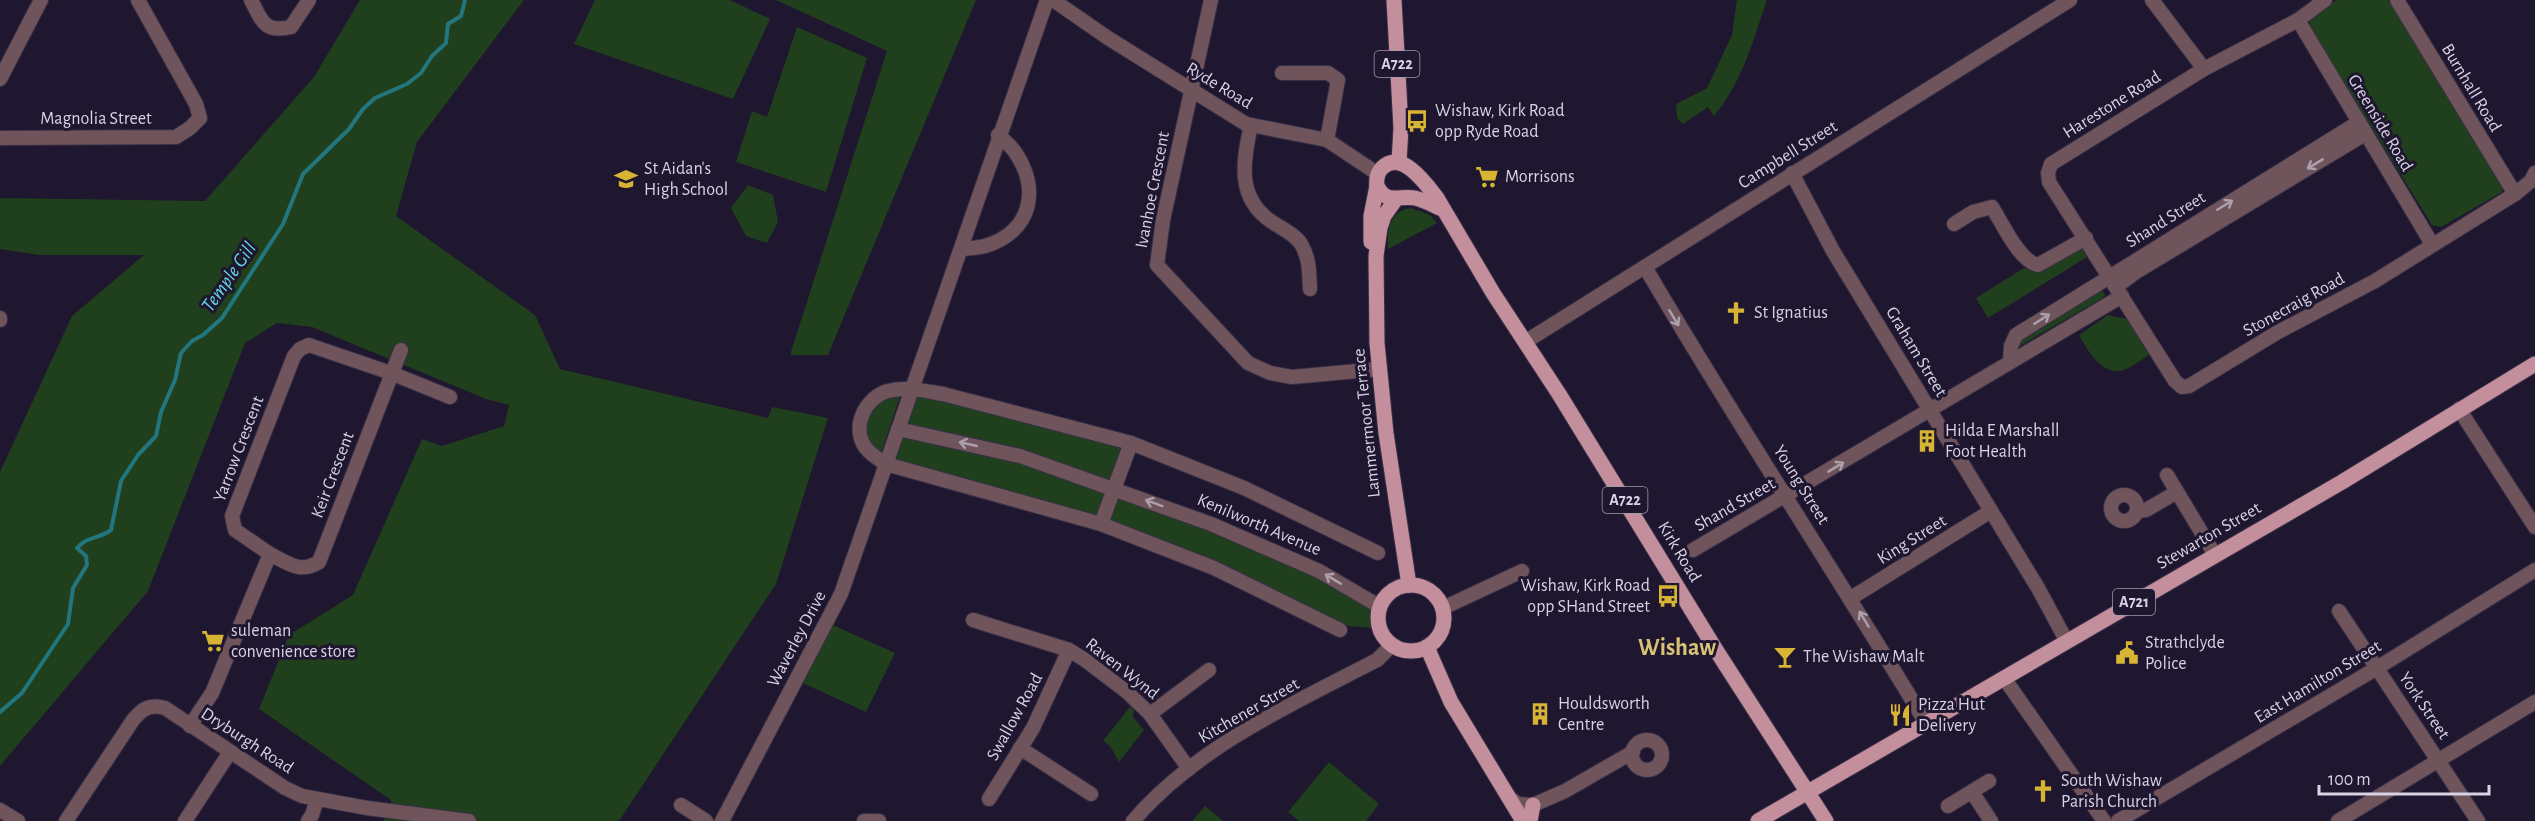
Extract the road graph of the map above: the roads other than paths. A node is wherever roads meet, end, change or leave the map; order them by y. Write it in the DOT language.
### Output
graph roads {
  1 [pos="41,0"];
  2 [pos="138,0"];
  3 [pos="251,0"];
  4 [pos="309,0"];
  5 [pos="1047,0"];
  6 [pos="1053,0"];
  7 [pos="1211,0"];
  8 [pos="1394,0"];
  9 [pos="2070,0"];
  10 [pos="2152,0"];
  11 [pos="2325,0"];
  12 [pos="2397,0"];
  13 [pos="2298,20"];
  14 [pos="2204,69"];
  15 [pos="1282,73"];
  16 [pos="0,79"];
  17 [pos="1192,91"];
  18 [pos="1251,125"];
  19 [pos="2362,128"];
  20 [pos="998,135"];
  21 [pos="0,138"];
  22 [pos="1327,140"];
  23 [pos="1405,166"];
  24 [pos="1792,173"];
  25 [pos="2535,173"];
  26 [pos="1378,180"];
  27 [pos="2515,194"];
  28 [pos="1400,198"];
  29 [pos="1442,209"];
  30 [pos="1954,224"];
  31 [pos="2086,237"];
  32 [pos="2432,244"];
  33 [pos="962,249"];
  34 [pos="1376,256"];
  35 [pos="1645,267"];
  36 [pos="2116,286"];
  37 [pos="1310,289"];
  38 [pos="1525,342"];
  39 [pos="401,350"];
  40 [pos="2010,362"];
  41 [pos="2535,364"];
  42 [pos="1380,369"];
  43 [pos="391,373"];
  44 [pos="913,389"];
  45 [pos="450,397"];
  46 [pos="1929,408"];
  47 [pos="2459,409"];
  48 [pos="898,429"];
  49 [pos="1131,443"];
  50 [pos="886,464"];
  51 [pos="2167,475"];
  52 [pos="1113,489"];
  53 [pos="2177,492"];
  54 [pos="1785,497"];
  55 [pos="1991,511"];
  56 [pos="2137,511"];
  57 [pos="1101,524"];
  58 [pos="2535,527"];
  59 [pos="1693,550"];
  60 [pos="1378,553"];
  61 [pos="270,554"];
  62 [pos="2215,555"];
  63 [pos="2535,570"];
  64 [pos="1522,571"];
  65 [pos="1409,585"];
  66 [pos="1851,598"];
  67 [pos="1443,608"];
  68 [pos="2339,611"];
  69 [pos="1379,613"];
  70 [pos="974,620"];
  71 [pos="1340,630"];
  72 [pos="2066,640"];
  73 [pos="1392,645"];
  74 [pos="1427,647"];
  75 [pos="1069,650"];
  76 [pos="2378,668"];
  77 [pos="1209,670"];
  78 [pos="2004,678"];
  79 [pos="2535,702"];
  80 [pos="1150,714"];
  81 [pos="1926,723"];
  82 [pos="190,726"];
  83 [pos="1020,748"];
  84 [pos="230,752"];
  85 [pos="1633,752"];
  86 [pos="2439,760"];
  87 [pos="1189,769"];
  88 [pos="1989,780"];
  89 [pos="1808,792"];
  90 [pos="1972,792"];
  91 [pos="1091,794"];
  92 [pos="317,799"];
  93 [pos="989,799"];
  94 [pos="1511,799"];
  95 [pos="681,805"];
  96 [pos="1533,805"];
  97 [pos="1948,806"];
  98 [pos="0,810"];
  99 [pos="18,821"];
  100 [pos="66,821"];
  101 [pos="186,821"];
  102 [pos="308,821"];
  103 [pos="470,821"];
  104 [pos="706,821"];
  105 [pos="722,821"];
  106 [pos="864,821"];
  107 [pos="879,821"];
  108 [pos="1132,821"];
  109 [pos="1523,821"];
  110 [pos="1530,821"];
  111 [pos="1758,821"];
  112 [pos="1826,821"];
  113 [pos="1991,821"];
  114 [pos="2104,821"];
  115 [pos="2118,821"];
  116 [pos="2338,821"];
  117 [pos="2478,821"];
  1 -- 16 [label="street"];
  2 -- 21 [label="street, Magnolia Street"];
  3 -- 4 [label="street"];
  5 -- 20 [label="street, Waverley Drive"];
  6 -- 17 [label="street, Ryde Road"];
  7 -- 17 [label="street, Ivanhoe Crescent"];
  8 -- 23 [label="main road, A722"];
  9 -- 24 [label="street, Campbell Street"];
  10 -- 14 [label="street"];
  11 -- 13 [label="street, Harestone Road"];
  12 -- 27 [label="street, Burnhall Road"];
  13 -- 14 [label="street, Harestone Road"];
  13 -- 19 [label="street, Greenside Road"];
  14 -- 31 [label="street, Harestone Road"];
  15 -- 22 [label="street"];
  17 -- 18 [label="street, Ryde Road"];
  17 -- 42 [label="street, Ivanhoe Crescent"];
  18 -- 22 [label="street, Ryde Road"];
  18 -- 37 [label="street"];
  19 -- 32 [label="street, Greenside Road"];
  19 -- 36 [label="street, Shand Street"];
  20 -- 33 [label="street, Waverley Drive"];
  20 -- 33 [label="street"];
  22 -- 26 [label="street, Ryde Road"];
  23 -- 26 [label="main road"];
  23 -- 28 [label="main road, A722"];
  23 -- 29 [label="main road, Kirk Road / A722"];
  24 -- 35 [label="street, Campbell Street"];
  24 -- 46 [label="street, Graham Street"];
  25 -- 27 [label="street, Stonecraig Road"];
  26 -- 28 [label="main road"];
  26 -- 34 [label="main road, Lammermoor Terrace"];
  27 -- 32 [label="street, Stonecraig Road"];
  28 -- 29 [label="main road"];
  28 -- 34 [label="main road, Lammermoor Terrace"];
  29 -- 38 [label="main road, Kirk Road / A722"];
  30 -- 31 [label="street"];
  31 -- 36 [label="street, Harestone Road"];
  32 -- 36 [label="street, Stonecraig Road"];
  33 -- 44 [label="street, Waverley Drive"];
  34 -- 42 [label="main road, Lammermoor Terrace"];
  35 -- 38 [label="street, Campbell Street"];
  35 -- 54 [label="street, Young Street, one-way"];
  36 -- 40 [label="street, Shand Street"];
  40 -- 36 [label="street, Shand Street, one-way"];
  38 -- 89 [label="main road, Kirk Road / A722"];
  39 -- 43 [label="street, Keir Crescent"];
  40 -- 46 [label="street, Shand Street"];
  41 -- 47 [label="main road, Stewarton Street / A721"];
  42 -- 65 [label="main road, Lammermoor Terrace"];
  43 -- 45 [label="street, Yarrow Crescent"];
  43 -- 61 [label="street, Keir Crescent"];
  43 -- 61 [label="street, Yarrow Crescent"];
  44 -- 48 [label="street, Waverley Drive"];
  44 -- 49 [label="street, Kenilworth Avenue"];
  44 -- 50 [label="street"];
  54 -- 46 [label="street, Shand Street, one-way"];
  46 -- 55 [label="street, Graham Street"];
  47 -- 58 [label="street"];
  47 -- 62 [label="main road, Stewarton Street / A721"];
  48 -- 50 [label="street, Waverley Drive"];
  52 -- 48 [label="street, Kenilworth Avenue, one-way"];
  49 -- 52 [label="street"];
  49 -- 60 [label="street, Kenilworth Avenue"];
  50 -- 57 [label="street"];
  50 -- 105 [label="street, Waverley Drive"];
  51 -- 53 [label="street"];
  52 -- 57 [label="street"];
  69 -- 52 [label="street, Kenilworth Avenue, one-way"];
  53 -- 56 [label="street"];
  53 -- 62 [label="street"];
  54 -- 59 [label="street, Shand Street"];
  54 -- 66 [label="street, Young Street"];
  55 -- 66 [label="street, King Street"];
  55 -- 72 [label="street, Graham Street"];
  57 -- 71 [label="street"];
  61 -- 82 [label="street"];
  62 -- 72 [label="main road, Stewarton Street / A721"];
  63 -- 76 [label="street, East Hamilton Street"];
  64 -- 67 [label="street"];
  65 -- 67 [label="main road"];
  65 -- 69 [label="main road"];
  81 -- 66 [label="street, Young Street, one-way"];
  67 -- 74 [label="main road"];
  68 -- 76 [label="street, York Street"];
  69 -- 73 [label="main road"];
  70 -- 75 [label="street, Raven Wynd"];
  72 -- 78 [label="main road, Stewarton Street / A721"];
  73 -- 74 [label="main road"];
  73 -- 87 [label="street, Kitchener Street"];
  74 -- 94 [label="main road"];
  75 -- 80 [label="street, Raven Wynd"];
  75 -- 83 [label="street, Swallow Road"];
  76 -- 86 [label="street, York Street"];
  76 -- 115 [label="street, East Hamilton Street"];
  77 -- 80 [label="street"];
  78 -- 81 [label="main road, Stewarton Street / A721"];
  78 -- 114 [label="street"];
  79 -- 86 [label="street"];
  80 -- 87 [label="street, Raven Wynd"];
  81 -- 89 [label="main road, Stewarton Street / A721"];
  82 -- 84 [label="street, Dryburgh Road"];
  82 -- 100 [label="street, Dryburgh Road"];
  83 -- 91 [label="street"];
  83 -- 93 [label="street, Swallow Road"];
  84 -- 92 [label="street, Dryburgh Road"];
  84 -- 101 [label="street"];
  85 -- 96 [label="street"];
  86 -- 116 [label="street"];
  86 -- 117 [label="street, York Street"];
  87 -- 108 [label="street, Kitchener Street"];
  88 -- 90 [label="street"];
  89 -- 111 [label="main road, A721"];
  89 -- 112 [label="main road, Kirk Road"];
  90 -- 97 [label="street"];
  90 -- 113 [label="street"];
  92 -- 102 [label="street"];
  92 -- 103 [label="street, Dryburgh Road"];
  94 -- 96 [label="street"];
  94 -- 109 [label="main road"];
  95 -- 104 [label="street"];
  96 -- 110 [label="main road"];
  98 -- 99 [label="street"];
  106 -- 107 [label="street"];
}
